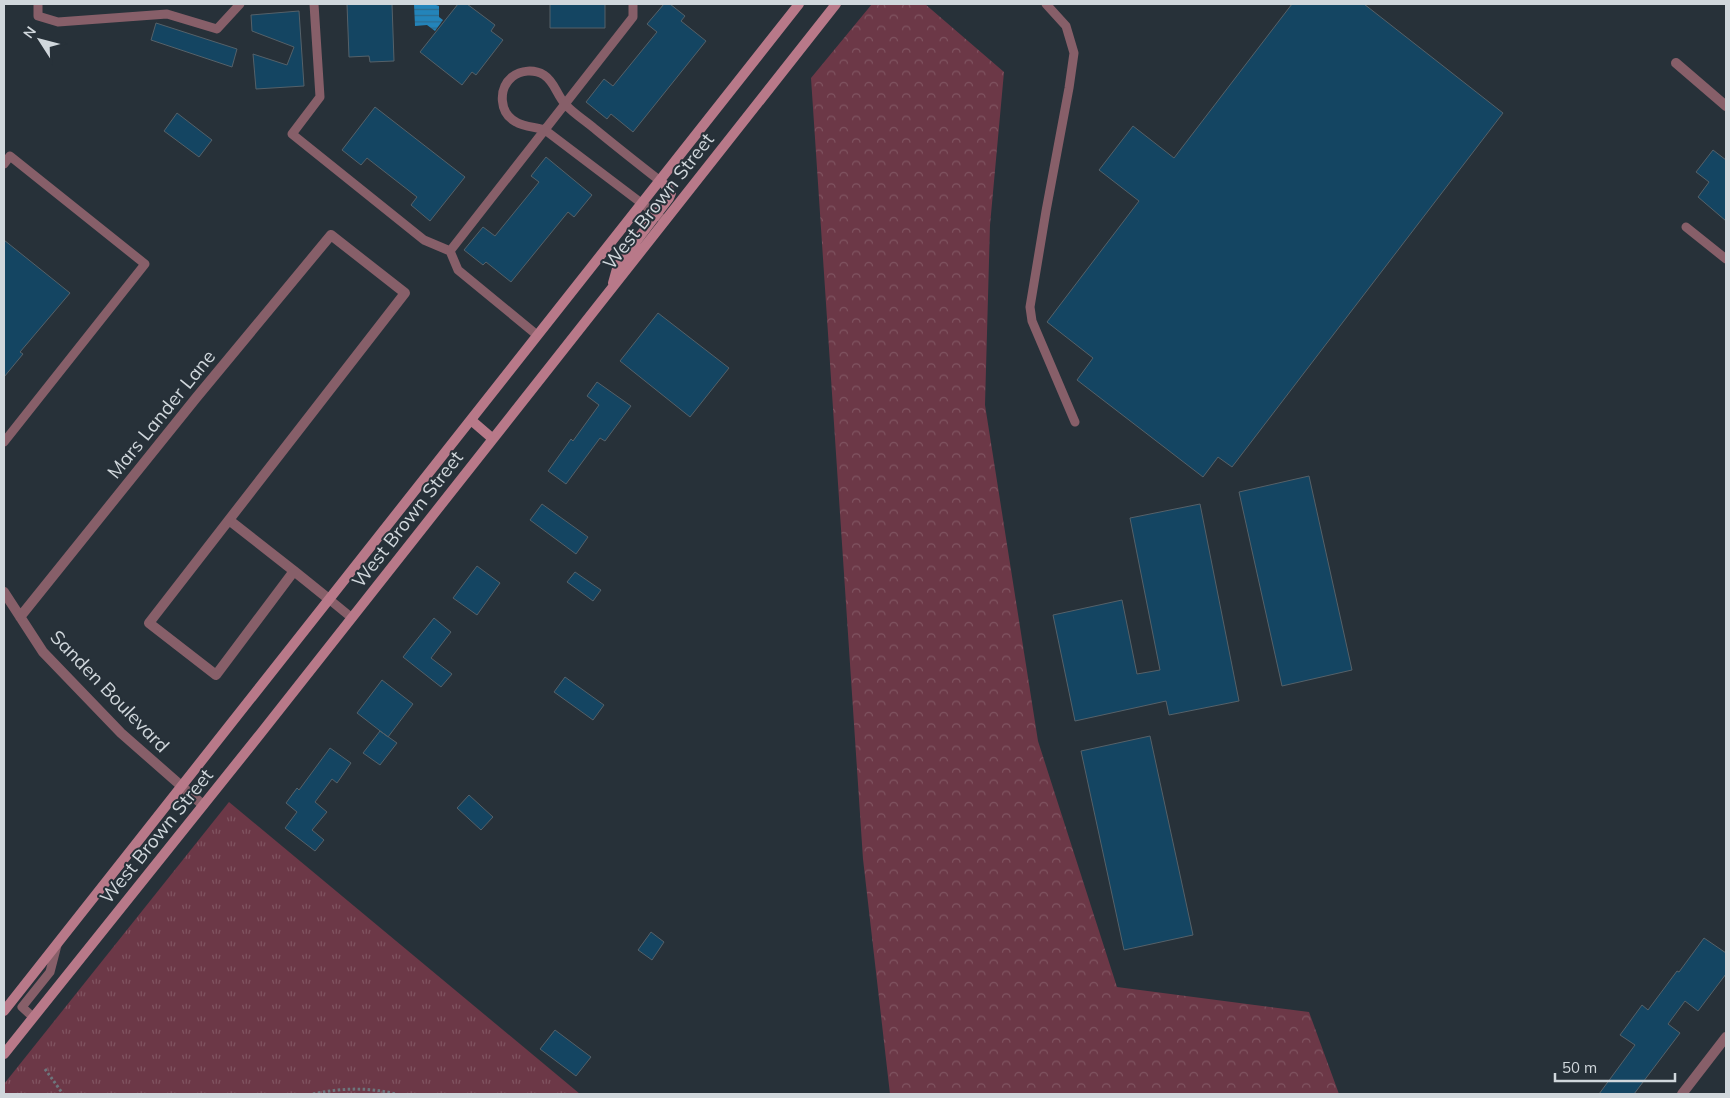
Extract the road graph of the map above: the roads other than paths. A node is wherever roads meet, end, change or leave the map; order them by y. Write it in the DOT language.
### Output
graph roads {
  1 [pos="38,4"];
  2 [pos="240,4"];
  3 [pos="314,4"];
  4 [pos="633,4"];
  5 [pos="799,4"];
  6 [pos="836,4"];
  7 [pos="1046,4"];
  8 [pos="1676,63"];
  9 [pos="565,104"];
  10 [pos="1726,106"];
  11 [pos="545,130"];
  12 [pos="4,164"];
  13 [pos="662,183"];
  14 [pos="641,204"];
  15 [pos="660,218"];
  16 [pos="1686,227"];
  17 [pos="450,250"];
  18 [pos="1726,259"];
  19 [pos="537,335"];
  20 [pos="471,420"];
  21 [pos="1075,422"];
  22 [pos="493,439"];
  23 [pos="4,442"];
  24 [pos="229,520"];
  25 [pos="294,571"];
  26 [pos="4,592"];
  27 [pos="330,600"];
  28 [pos="20,617"];
  29 [pos="352,618"];
  30 [pos="182,787"];
  31 [pos="203,805"];
  32 [pos="57,944"];
  33 [pos="4,1012"];
  34 [pos="33,1017"];
  35 [pos="1726,1037"];
  36 [pos="4,1054"];
  37 [pos="1682,1094"];
  1 -- 2 [label="lane"];
  3 -- 17 [label="lane"];
  4 -- 9 [label="lane"];
  5 -- 13 [label="main road, West Brown Street"];
  6 -- 15 [label="main road, West Brown Street"];
  7 -- 21 [label="lane"];
  8 -- 10 [label="street"];
  9 -- 11 [label="lane"];
  9 -- 11 [label="lane"];
  9 -- 13 [label="lane"];
  11 -- 14 [label="lane"];
  11 -- 17 [label="lane"];
  12 -- 23 [label="lane"];
  13 -- 14 [label="main road, West Brown Street"];
  13 -- 15 [label="main road"];
  14 -- 15 [label="lane"];
  14 -- 19 [label="main road, West Brown Street"];
  15 -- 22 [label="main road, West Brown Street"];
  16 -- 18 [label="lane"];
  17 -- 19 [label="lane"];
  19 -- 20 [label="main road, West Brown Street"];
  20 -- 22 [label="main road"];
  20 -- 27 [label="main road, West Brown Street"];
  22 -- 29 [label="main road, West Brown Street"];
  24 -- 25 [label="street"];
  24 -- 25 [label="street"];
  24 -- 28 [label="street, Mars Lander Lane"];
  25 -- 27 [label="street"];
  26 -- 28 [label="street, Sanden Boulevard"];
  27 -- 29 [label="lane"];
  27 -- 30 [label="main road, West Brown Street"];
  28 -- 30 [label="street, Sanden Boulevard"];
  29 -- 31 [label="main road, West Brown Street"];
  30 -- 31 [label="street, Sanden Boulevard"];
  30 -- 32 [label="main road, West Brown Street"];
  31 -- 34 [label="main road, West Brown Street"];
  32 -- 33 [label="main road, West Brown Street"];
  32 -- 34 [label="lane"];
  34 -- 36 [label="main road, West Brown Street"];
  35 -- 37 [label="street"];
}
